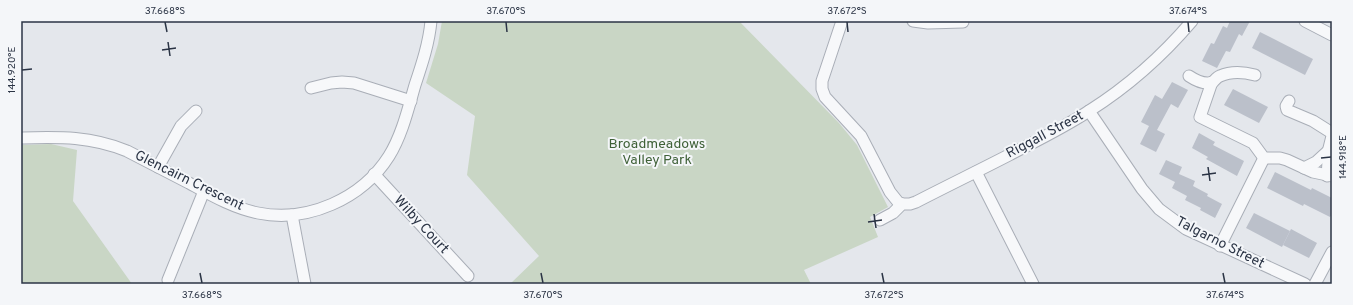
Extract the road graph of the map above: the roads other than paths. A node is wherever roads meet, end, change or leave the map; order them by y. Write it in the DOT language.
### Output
graph roads {
  1 [pos="431,21"];
  2 [pos="842,21"];
  3 [pos="913,21"];
  4 [pos="1192,21"];
  5 [pos="1305,21"];
  6 [pos="963,22"];
  7 [pos="1332,35"];
  8 [pos="1255,75"];
  9 [pos="1189,76"];
  10 [pos="1212,82"];
  11 [pos="311,88"];
  12 [pos="410,101"];
  13 [pos="1289,101"];
  14 [pos="196,110"];
  15 [pos="1089,111"];
  16 [pos="1332,134"];
  17 [pos="21,138"];
  18 [pos="1329,150"];
  19 [pos="1264,158"];
  20 [pos="158,167"];
  21 [pos="1304,168"];
  22 [pos="976,172"];
  23 [pos="374,174"];
  24 [pos="1330,176"];
  25 [pos="204,191"];
  26 [pos="902,204"];
  27 [pos="292,215"];
  28 [pos="880,220"];
  29 [pos="1220,246"];
  30 [pos="1332,252"];
  31 [pos="468,276"];
  32 [pos="168,280"];
  33 [pos="305,284"];
  34 [pos="1033,284"];
  35 [pos="1306,284"];
  36 [pos="1315,284"];
  1 -- 12 [label="street, Glencairn Crescent"];
  2 -- 26 [label="street"];
  3 -- 6 [label="street"];
  4 -- 15 [label="street, Riggall Street"];
  5 -- 7 [label="street"];
  8 -- 10 [label="street"];
  9 -- 10 [label="street"];
  10 -- 19 [label="street"];
  11 -- 12 [label="street"];
  12 -- 23 [label="street, Glencairn Crescent"];
  13 -- 16 [label="street"];
  14 -- 20 [label="street"];
  15 -- 22 [label="street, Riggall Street"];
  15 -- 29 [label="street, Talgarno Street"];
  16 -- 18 [label="street"];
  17 -- 20 [label="street, Glencairn Crescent"];
  18 -- 21 [label="street"];
  18 -- 24 [label="street"];
  19 -- 21 [label="street"];
  19 -- 29 [label="street"];
  20 -- 25 [label="street, Glencairn Crescent"];
  21 -- 24 [label="street"];
  22 -- 26 [label="street, Riggall Street"];
  22 -- 34 [label="street"];
  23 -- 27 [label="street, Glencairn Crescent"];
  23 -- 31 [label="street, Wilby Court"];
  25 -- 27 [label="street, Glencairn Crescent"];
  25 -- 32 [label="street"];
  26 -- 28 [label="street, Riggall Street"];
  27 -- 33 [label="street"];
  29 -- 35 [label="street, Talgarno Street"];
  30 -- 36 [label="street"];
}
